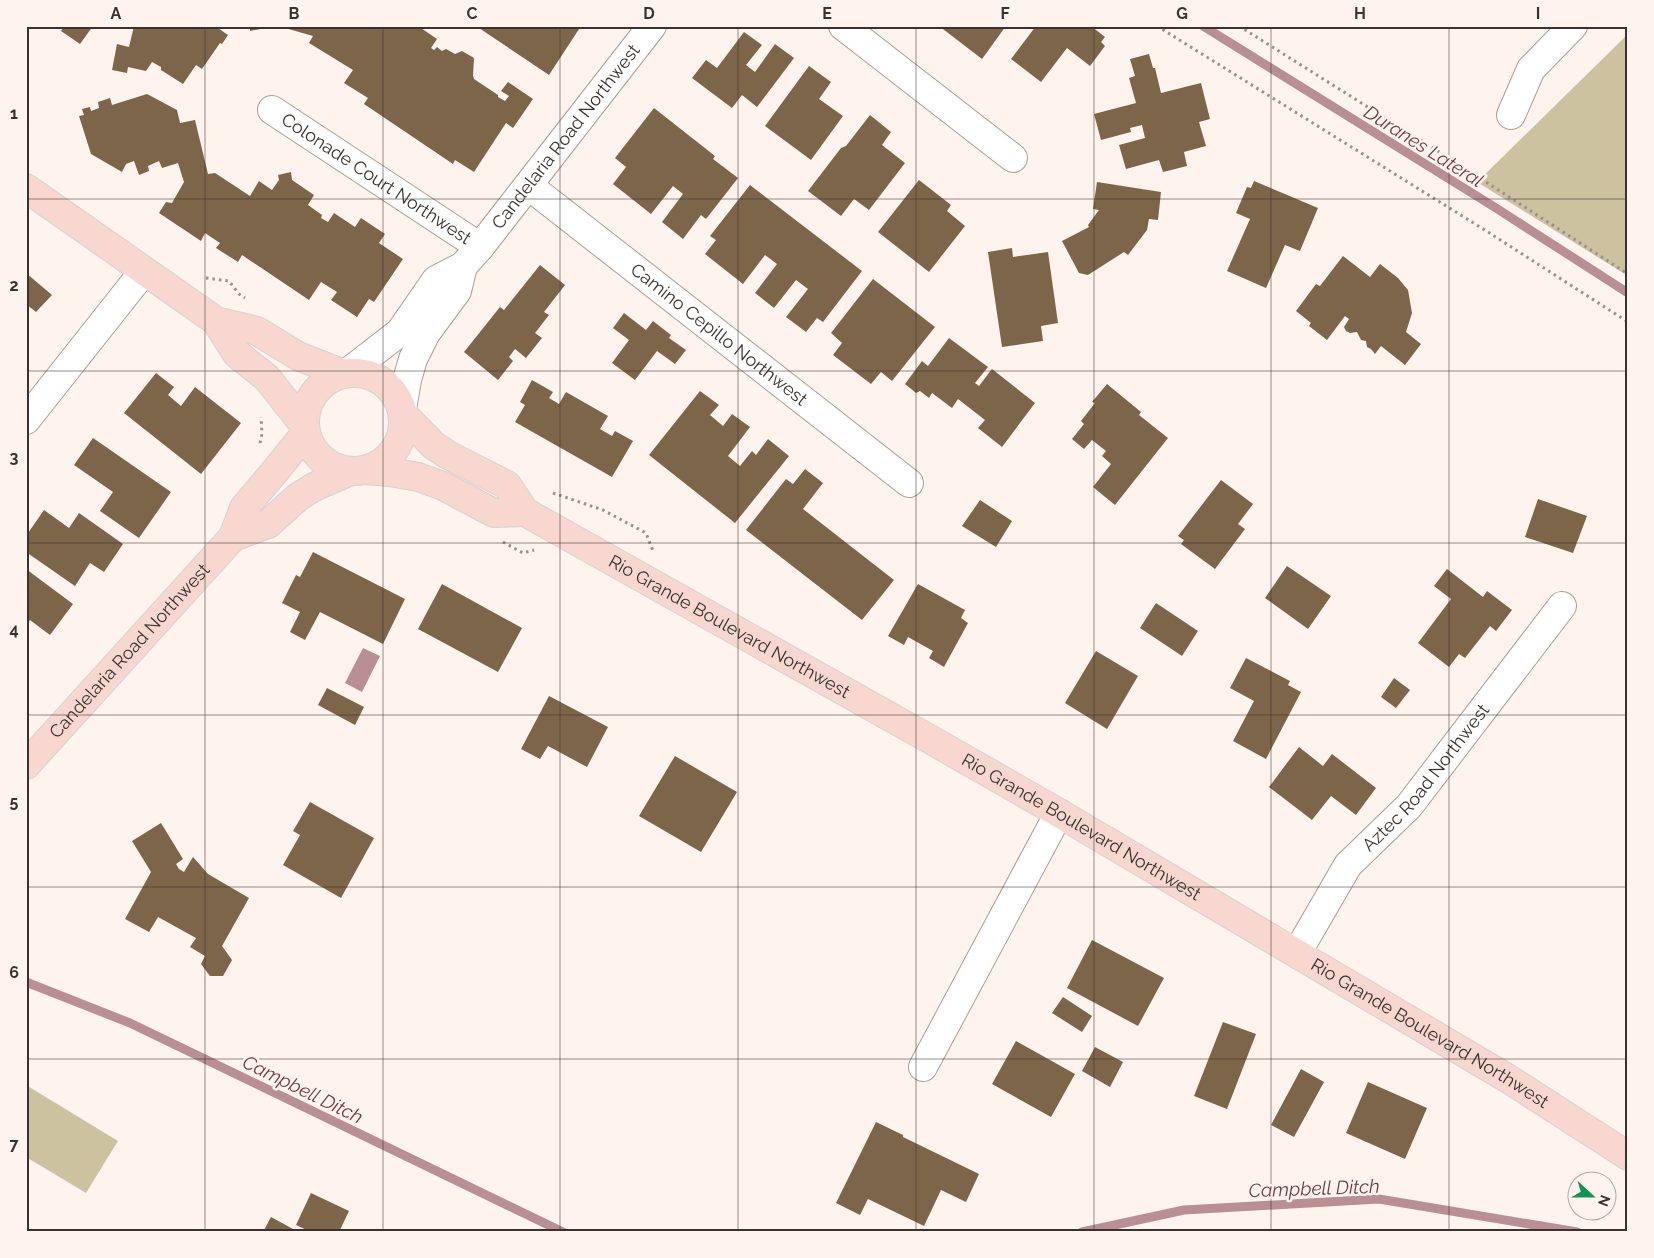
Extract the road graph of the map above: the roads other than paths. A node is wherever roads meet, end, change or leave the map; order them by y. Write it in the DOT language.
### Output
graph roads {
  1 [pos="652,26"];
  2 [pos="843,26"];
  3 [pos="1573,26"];
  4 [pos="272,110"];
  5 [pos="1511,115"];
  6 [pos="1013,158"];
  7 [pos="529,186"];
  8 [pos="26,188"];
  9 [pos="472,257"];
  10 [pos="144,271"];
  11 [pos="216,321"];
  12 [pos="345,373"];
  13 [pos="402,412"];
  14 [pos="26,420"];
  15 [pos="305,429"];
  16 [pos="358,471"];
  17 [pos="909,483"];
  18 [pos="525,512"];
  19 [pos="234,537"];
  20 [pos="1562,606"];
  21 [pos="26,765"];
  22 [pos="1059,813"];
  23 [pos="1297,953"];
  24 [pos="923,1067"];
  25 [pos="1628,1156"];
  1 -- 7 [label="street, Candelaria Road Northwest"];
  2 -- 6 [label="street"];
  3 -- 5 [label="street"];
  4 -- 9 [label="street, Colonade Court Northwest"];
  7 -- 9 [label="street, Candelaria Road Northwest"];
  7 -- 17 [label="street, Camino Cepillo Northwest"];
  8 -- 10 [label="main road"];
  9 -- 12 [label="street"];
  9 -- 13 [label="street"];
  10 -- 11 [label="main road"];
  10 -- 14 [label="street"];
  11 -- 12 [label="main road"];
  11 -- 15 [label="main road"];
  12 -- 13 [label="main road"];
  12 -- 15 [label="main road"];
  13 -- 16 [label="main road"];
  13 -- 18 [label="main road"];
  15 -- 16 [label="main road"];
  15 -- 19 [label="main road"];
  16 -- 18 [label="main road"];
  16 -- 19 [label="main road"];
  18 -- 22 [label="main road, Rio Grande Boulevard Northwest"];
  19 -- 21 [label="main road, Candelaria Road Northwest"];
  20 -- 23 [label="street, Aztec Road Northwest"];
  22 -- 23 [label="main road, Rio Grande Boulevard Northwest"];
  22 -- 24 [label="street"];
  23 -- 25 [label="main road, Rio Grande Boulevard Northwest"];
}
